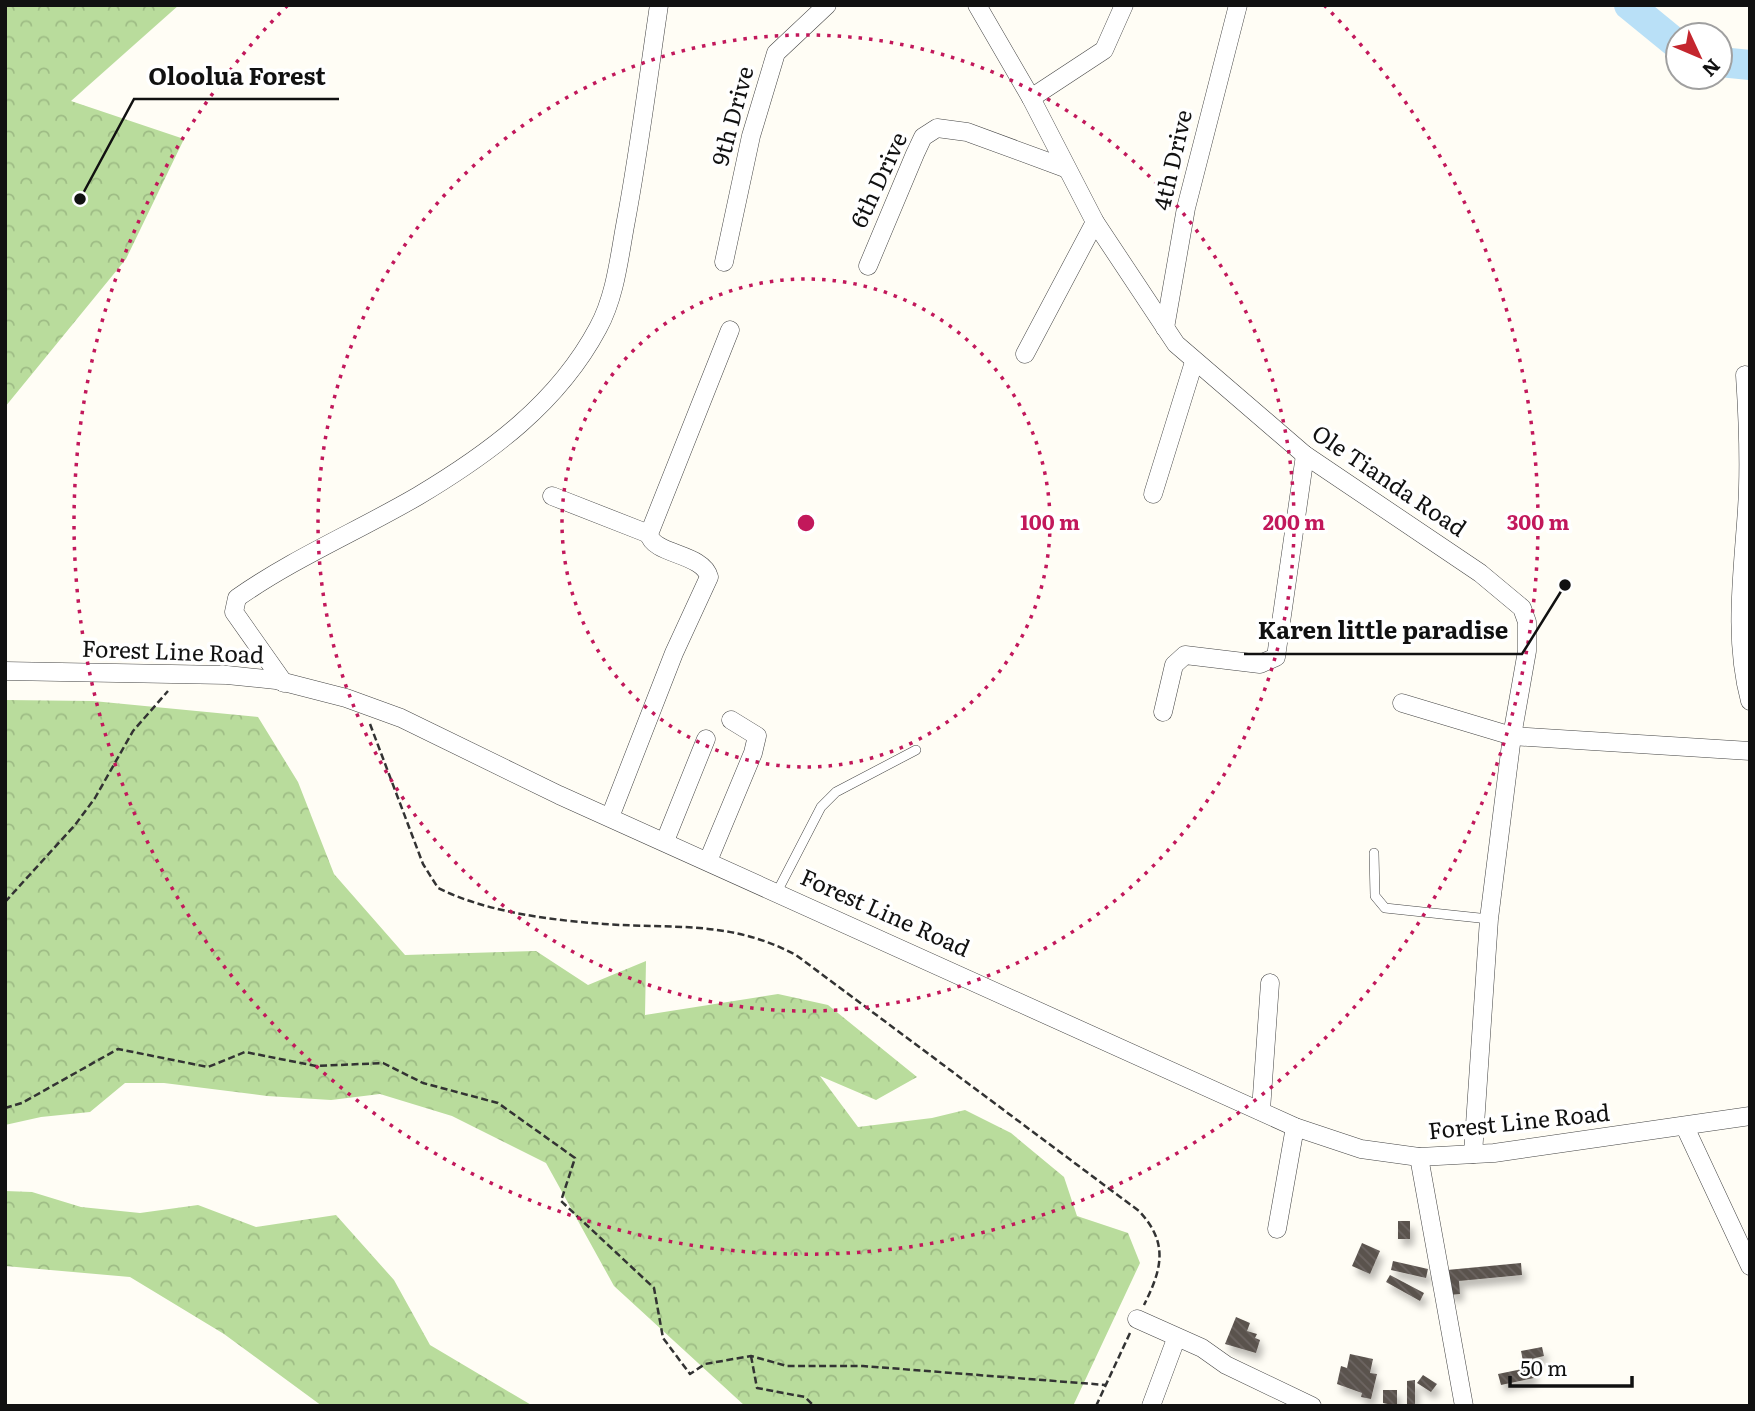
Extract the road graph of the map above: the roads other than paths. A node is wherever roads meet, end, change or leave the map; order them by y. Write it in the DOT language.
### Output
graph roads {
  1 [pos="659,5"];
  2 [pos="827,5"];
  3 [pos="977,5"];
  4 [pos="1124,5"];
  5 [pos="1238,5"];
  6 [pos="1031,98"];
  7 [pos="1065,168"];
  8 [pos="1095,222"];
  9 [pos="724,262"];
  10 [pos="868,266"];
  11 [pos="1166,328"];
  12 [pos="730,330"];
  13 [pos="1025,354"];
  14 [pos="1194,362"];
  15 [pos="1745,375"];
  16 [pos="1305,455"];
  17 [pos="1153,494"];
  18 [pos="552,496"];
  19 [pos="649,534"];
  20 [pos="5,671"];
  21 [pos="284,683"];
  22 [pos="1750,701"];
  23 [pos="1402,703"];
  24 [pos="1163,712"];
  25 [pos="731,720"];
  26 [pos="1512,736"];
  27 [pos="706,739"];
  28 [pos="916,750"];
  29 [pos="1750,751"];
  30 [pos="610,817"];
  31 [pos="665,841"];
  32 [pos="1374,853"];
  33 [pos="708,861"];
  34 [pos="777,892"];
  35 [pos="1489,919"];
  36 [pos="1270,983"];
  37 [pos="1261,1110"];
  38 [pos="1750,1116"];
  39 [pos="1295,1127"];
  40 [pos="1685,1127"];
  41 [pos="1473,1154"];
  42 [pos="1419,1157"];
  43 [pos="1277,1229"];
  44 [pos="1750,1266"];
  45 [pos="1137,1319"];
  46 [pos="1176,1339"];
  47 [pos="1151,1406"];
  48 [pos="1312,1406"];
  49 [pos="1464,1406"];
  1 -- 21 [label="street"];
  2 -- 9 [label="street, 9th Drive"];
  3 -- 6 [label="street, Ole Tianda Road"];
  4 -- 6 [label="street"];
  5 -- 11 [label="street, 4th Drive"];
  6 -- 7 [label="street, Ole Tianda Road"];
  7 -- 8 [label="street, Ole Tianda Road"];
  7 -- 10 [label="street, 6th Drive"];
  8 -- 11 [label="street, Ole Tianda Road"];
  8 -- 13 [label="street"];
  11 -- 14 [label="street, Ole Tianda Road"];
  12 -- 19 [label="street"];
  14 -- 16 [label="street, Ole Tianda Road"];
  14 -- 17 [label="street"];
  15 -- 22 [label="street"];
  16 -- 24 [label="street"];
  16 -- 26 [label="street, Ole Tianda Road"];
  18 -- 19 [label="street"];
  19 -- 30 [label="street"];
  20 -- 21 [label="street, Forest Line Road"];
  21 -- 30 [label="street, Forest Line Road"];
  23 -- 26 [label="street"];
  25 -- 33 [label="street"];
  26 -- 29 [label="street"];
  26 -- 35 [label="street, Ole Tianda Road"];
  27 -- 31 [label="street"];
  28 -- 34 [label="lane"];
  30 -- 31 [label="street, Forest Line Road"];
  31 -- 33 [label="street, Forest Line Road"];
  32 -- 35 [label="lane"];
  33 -- 34 [label="street, Forest Line Road"];
  34 -- 37 [label="street, Forest Line Road"];
  35 -- 41 [label="street, Ole Tianda Road"];
  36 -- 37 [label="street"];
  37 -- 39 [label="street, Forest Line Road"];
  38 -- 40 [label="street, Forest Line Road"];
  39 -- 42 [label="street, Forest Line Road"];
  39 -- 43 [label="street"];
  40 -- 41 [label="street, Forest Line Road"];
  40 -- 44 [label="street"];
  41 -- 42 [label="street, Forest Line Road"];
  42 -- 49 [label="street"];
  45 -- 46 [label="street"];
  46 -- 47 [label="street"];
  46 -- 48 [label="street"];
}
